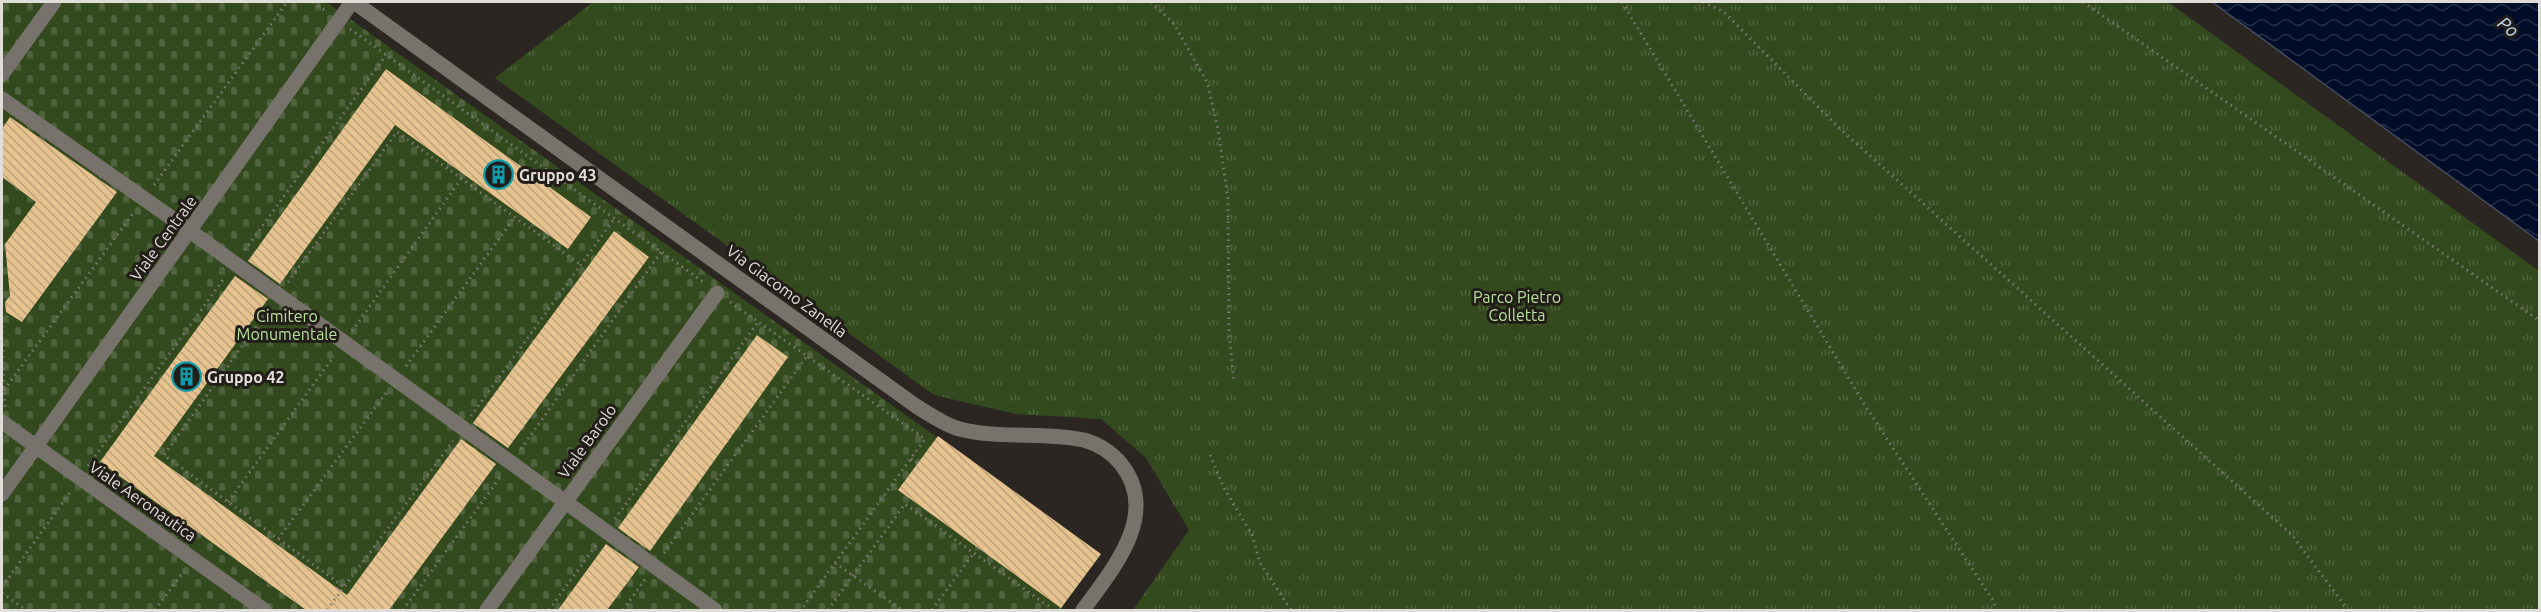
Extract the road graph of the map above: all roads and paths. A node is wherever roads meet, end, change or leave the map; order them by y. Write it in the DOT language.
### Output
graph roads {
  1 [pos="54,2"];
  2 [pos="313,2"];
  3 [pos="353,2"];
  4 [pos="1151,2"];
  5 [pos="1622,2"];
  6 [pos="1703,2"];
  7 [pos="2083,2"];
  8 [pos="339,21"];
  9 [pos="386,55"];
  10 [pos="2,75"];
  11 [pos="2,99"];
  12 [pos="190,231"];
  13 [pos="661,252"];
  14 [pos="235,263"];
  15 [pos="717,292"];
  16 [pos="2540,321"];
  17 [pos="758,322"];
  18 [pos="2,326"];
  19 [pos="807,356"];
  20 [pos="3,363"];
  21 [pos="1234,382"];
  22 [pos="4,390"];
  23 [pos="2,422"];
  24 [pos="36,446"];
  25 [pos="1210,455"];
  26 [pos="911,459"];
  27 [pos="511,462"];
  28 [pos="918,463"];
  29 [pos="80,478"];
  30 [pos="2,494"];
  31 [pos="566,500"];
  32 [pos="606,531"];
  33 [pos="974,553"];
  34 [pos="193,559"];
  35 [pos="835,563"];
  36 [pos="655,566"];
  37 [pos="853,576"];
  38 [pos="2,587"];
  39 [pos="2,593"];
  40 [pos="26,610"];
  41 [pos="155,610"];
  42 [pos="264,610"];
  43 [pos="403,610"];
  44 [pos="487,610"];
  45 [pos="549,610"];
  46 [pos="622,610"];
  47 [pos="715,610"];
  48 [pos="801,610"];
  49 [pos="828,610"];
  50 [pos="902,610"];
  51 [pos="932,610"];
  52 [pos="1049,610"];
  53 [pos="1083,610"];
  54 [pos="1291,610"];
  55 [pos="1996,610"];
  56 [pos="2348,610"];
  1 -- 10 [label="street"];
  2 -- 8 [label="path"];
  3 -- 8 [label="street, Viale Centrale"];
  3 -- 53 [label="street, Via Giacomo Zanella"];
  4 -- 21 [label="path"];
  5 -- 55 [label="path"];
  6 -- 56 [label="path"];
  7 -- 16 [label="path"];
  8 -- 9 [label="path"];
  8 -- 12 [label="street, Viale Centrale"];
  9 -- 13 [label="path"];
  9 -- 14 [label="path"];
  11 -- 12 [label="street"];
  12 -- 14 [label="street"];
  12 -- 24 [label="street, Viale Centrale"];
  13 -- 15 [label="path"];
  13 -- 27 [label="path"];
  14 -- 27 [label="street"];
  14 -- 29 [label="path"];
  15 -- 17 [label="path"];
  15 -- 31 [label="street, Viale Barolo"];
  17 -- 19 [label="path"];
  17 -- 32 [label="path"];
  18 -- 20 [label="path"];
  19 -- 26 [label="path"];
  19 -- 36 [label="path"];
  20 -- 22 [label="path"];
  23 -- 24 [label="street, Viale Aeronautica"];
  24 -- 29 [label="street, Viale Aeronautica"];
  24 -- 30 [label="street, Viale Centrale"];
  25 -- 54 [label="path"];
  26 -- 28 [label="path"];
  26 -- 35 [label="path"];
  27 -- 31 [label="street"];
  27 -- 43 [label="path"];
  29 -- 34 [label="street, Viale Aeronautica"];
  29 -- 38 [label="path"];
  31 -- 32 [label="street"];
  31 -- 44 [label="street, Viale Barolo"];
  32 -- 36 [label="street"];
  32 -- 45 [label="path"];
  33 -- 37 [label="path"];
  33 -- 51 [label="path"];
  33 -- 52 [label="path"];
  34 -- 41 [label="path"];
  34 -- 42 [label="street, Viale Aeronautica"];
  35 -- 37 [label="path"];
  35 -- 48 [label="path"];
  36 -- 46 [label="path"];
  36 -- 47 [label="street"];
  37 -- 49 [label="path"];
  37 -- 50 [label="path"];
  39 -- 40 [label="path"];
}
